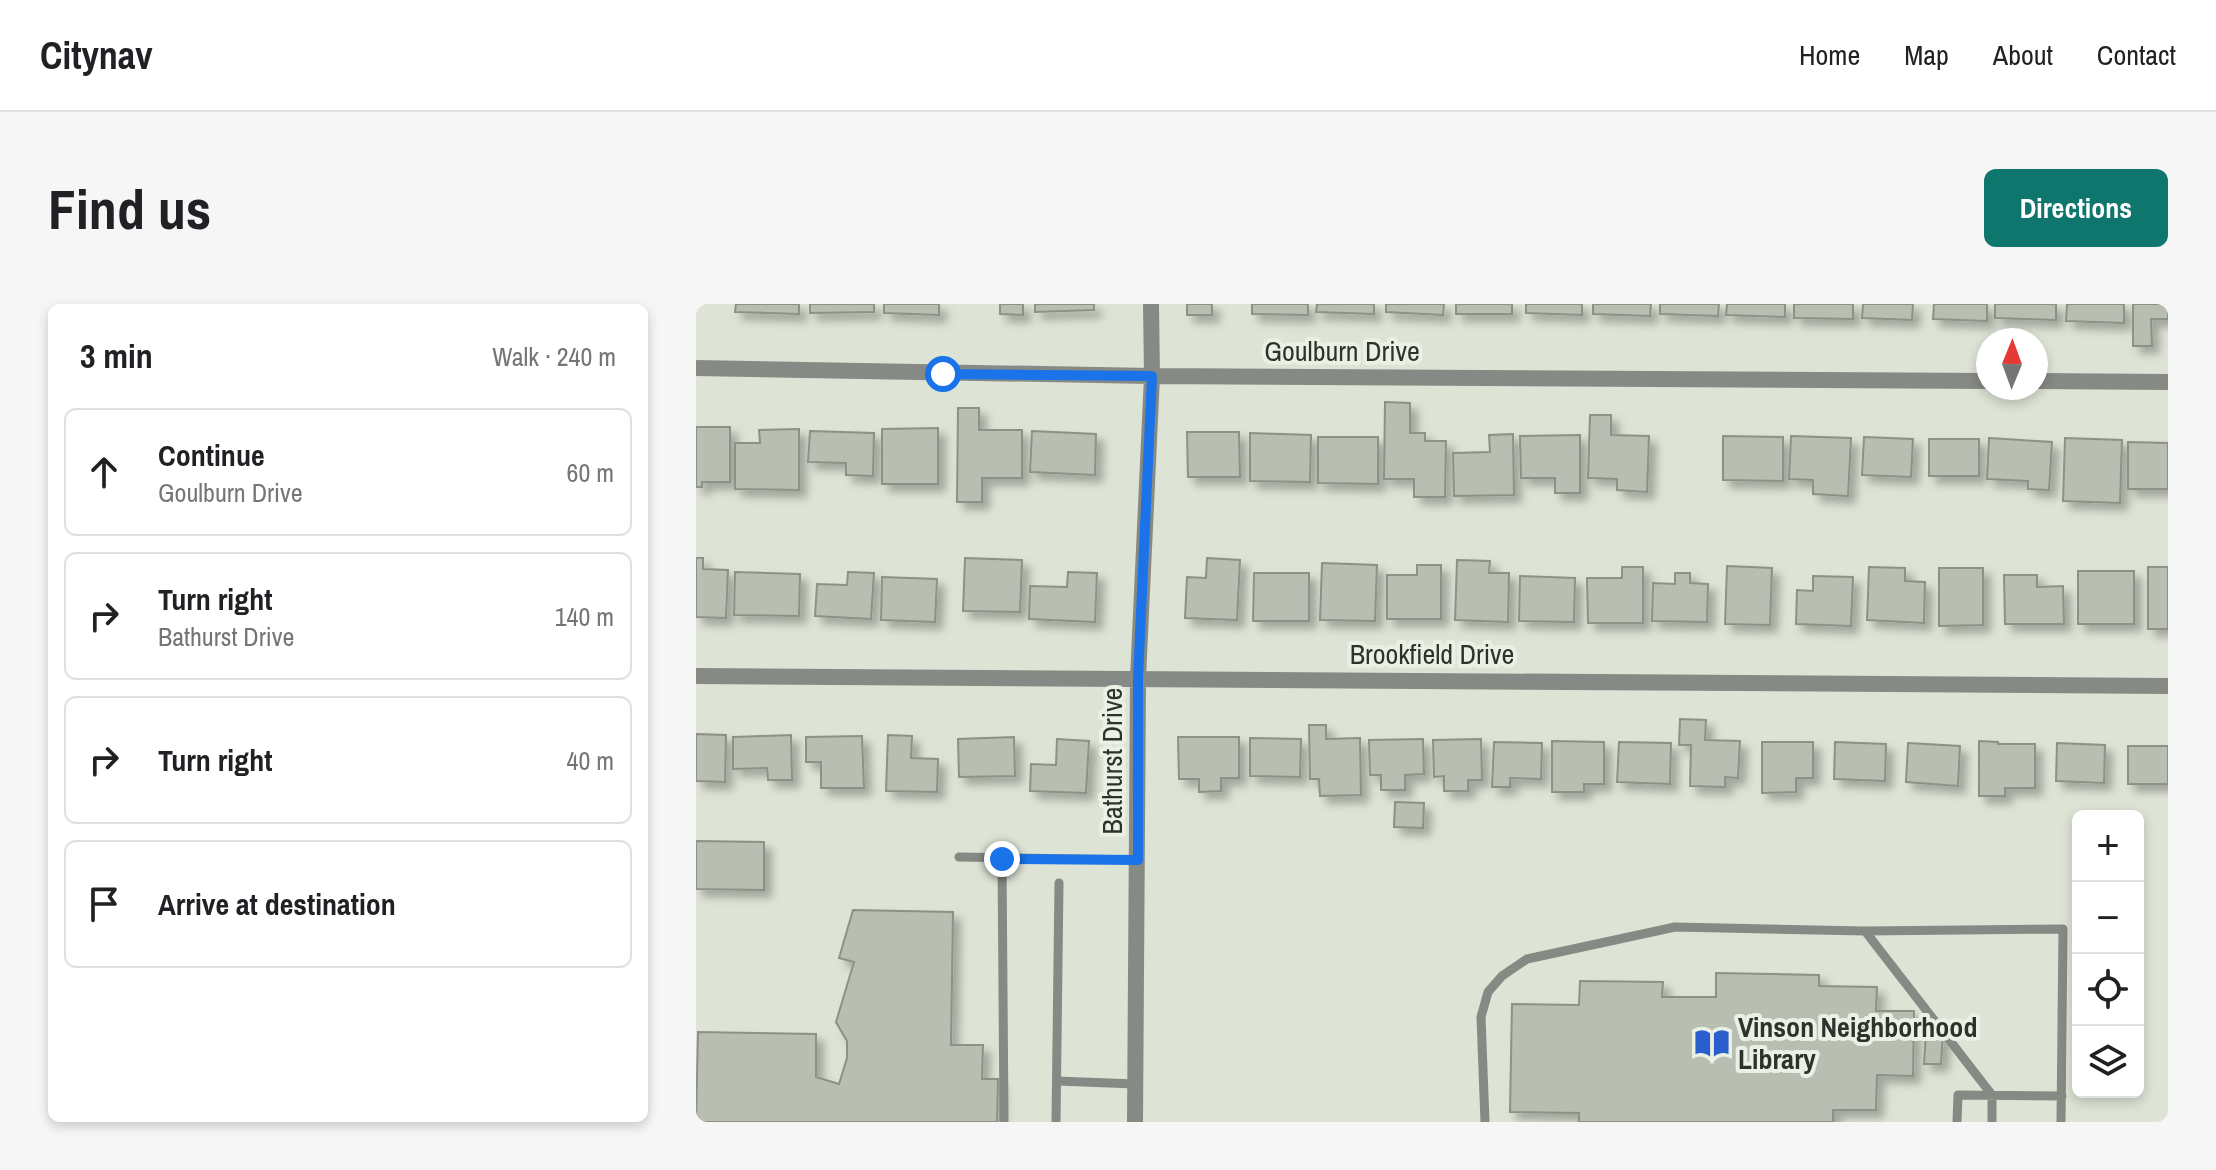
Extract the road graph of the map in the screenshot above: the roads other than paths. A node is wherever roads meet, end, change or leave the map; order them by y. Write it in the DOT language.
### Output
graph roads {
  1 [pos="1151,304"];
  2 [pos="696,368"];
  3 [pos="1152,376"];
  4 [pos="1976,381"];
  5 [pos="2048,381"];
  6 [pos="2168,382"];
  7 [pos="696,676"];
  8 [pos="1138,678"];
  9 [pos="2168,686"];
  10 [pos="959,857"];
  11 [pos="1002,859"];
  12 [pos="1138,860"];
  13 [pos="1059,883"];
  14 [pos="1865,931"];
  15 [pos="1057,1081"];
  16 [pos="1135,1084"];
  17 [pos="1992,1095"];
  18 [pos="2062,1096"];
  19 [pos="1004,1122"];
  20 [pos="1056,1122"];
  21 [pos="1135,1122"];
  22 [pos="1485,1122"];
  23 [pos="1957,1122"];
  24 [pos="1992,1122"];
  25 [pos="2061,1122"];
  1 -- 3 [label="street, Bathurst Drive"];
  2 -- 3 [label="street, Goulburn Drive"];
  3 -- 4 [label="street, Goulburn Drive"];
  3 -- 8 [label="street, Bathurst Drive"];
  5 -- 6 [label="street"];
  7 -- 8 [label="street, Brookfield Drive"];
  8 -- 9 [label="street, Brookfield Drive"];
  8 -- 12 [label="street, Bathurst Drive"];
  10 -- 11 [label="lane"];
  11 -- 12 [label="lane"];
  11 -- 19 [label="lane"];
  12 -- 16 [label="street, Bathurst Drive"];
  13 -- 15 [label="lane"];
  14 -- 17 [label="lane"];
  14 -- 18 [label="lane"];
  14 -- 22 [label="lane"];
  15 -- 16 [label="lane"];
  15 -- 20 [label="lane"];
  16 -- 21 [label="street, Bathurst Drive"];
  17 -- 18 [label="lane"];
  17 -- 23 [label="lane"];
  17 -- 24 [label="lane"];
  18 -- 25 [label="lane"];
}
